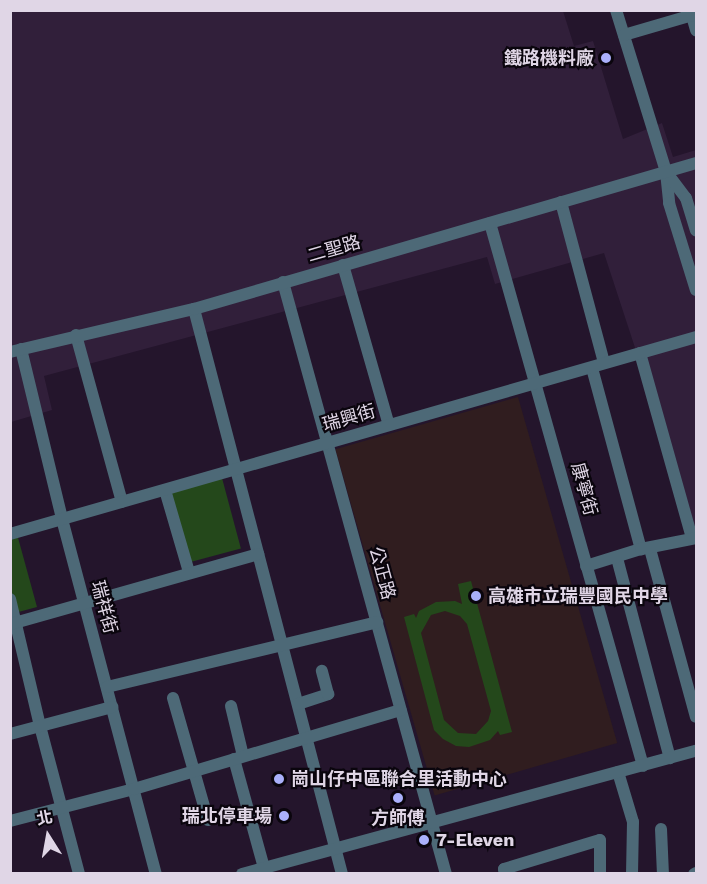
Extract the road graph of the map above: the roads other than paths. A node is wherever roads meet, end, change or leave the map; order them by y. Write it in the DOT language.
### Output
graph roads {
  1 [pos="616,10"];
  2 [pos="694,15"];
  3 [pos="696,30"];
  4 [pos="624,35"];
  5 [pos="696,163"];
  6 [pos="666,172"];
  7 [pos="561,202"];
  8 [pos="490,223"];
  9 [pos="696,230"];
  10 [pos="343,265"];
  11 [pos="284,282"];
  12 [pos="696,290"];
  13 [pos="194,309"];
  14 [pos="76,335"];
  15 [pos="696,337"];
  16 [pos="16,351"];
  17 [pos="640,353"];
  18 [pos="604,362"];
  19 [pos="592,368"];
  20 [pos="536,383"];
  21 [pos="389,425"];
  22 [pos="328,443"];
  23 [pos="236,469"];
  24 [pos="165,490"];
  25 [pos="122,502"];
  26 [pos="62,519"];
  27 [pos="10,534"];
  28 [pos="694,538"];
  29 [pos="645,549"];
  30 [pos="258,554"];
  31 [pos="617,558"];
  32 [pos="586,566"];
  33 [pos="189,572"];
  34 [pos="10,599"];
  35 [pos="85,605"];
  36 [pos="377,622"];
  37 [pos="14,623"];
  38 [pos="282,645"];
  39 [pos="322,671"];
  40 [pos="107,687"];
  41 [pos="173,698"];
  42 [pos="298,704"];
  43 [pos="231,706"];
  44 [pos="112,707"];
  45 [pos="401,710"];
  46 [pos="696,717"];
  47 [pos="40,726"];
  48 [pos="10,734"];
  49 [pos="306,738"];
  50 [pos="696,751"];
  51 [pos="239,758"];
  52 [pos="669,758"];
  53 [pos="643,766"];
  54 [pos="195,769"];
  55 [pos="618,772"];
  56 [pos="134,789"];
  57 [pos="62,808"];
  58 [pos="208,820"];
  59 [pos="10,821"];
  60 [pos="432,822"];
  61 [pos="662,829"];
  62 [pos="336,848"];
  63 [pos="264,868"];
  64 [pos="79,873"];
  65 [pos="156,873"];
  66 [pos="242,873"];
  67 [pos="342,873"];
  68 [pos="446,873"];
  69 [pos="505,873"];
  70 [pos="600,873"];
  71 [pos="632,873"];
  72 [pos="663,873"];
  1 -- 4 [label="street"];
  2 -- 3 [label="street"];
  2 -- 4 [label="street"];
  4 -- 6 [label="street"];
  5 -- 6 [label="street, 二聖路"];
  6 -- 7 [label="street, 二聖路"];
  6 -- 9 [label="street"];
  6 -- 12 [label="street"];
  7 -- 8 [label="street, 二聖路"];
  7 -- 18 [label="street"];
  8 -- 10 [label="street, 二聖路"];
  8 -- 20 [label="street, 康寧街"];
  10 -- 11 [label="street, 二聖路"];
  10 -- 21 [label="street"];
  11 -- 13 [label="street, 二聖路"];
  11 -- 22 [label="street, 公正路"];
  13 -- 14 [label="street, 二聖路"];
  13 -- 23 [label="street"];
  14 -- 16 [label="street, 二聖路"];
  14 -- 25 [label="street"];
  15 -- 17 [label="street, 瑞興街"];
  16 -- 26 [label="street, 瑞祥街"];
  17 -- 18 [label="street, 瑞興街"];
  17 -- 28 [label="street"];
  18 -- 19 [label="street, 瑞興街"];
  19 -- 20 [label="street, 瑞興街"];
  19 -- 29 [label="street"];
  20 -- 21 [label="street, 瑞興街"];
  20 -- 32 [label="street, 康寧街"];
  21 -- 22 [label="street, 瑞興街"];
  22 -- 23 [label="street, 瑞興街"];
  22 -- 36 [label="street, 公正路"];
  23 -- 24 [label="street, 瑞興街"];
  23 -- 30 [label="street"];
  24 -- 25 [label="street, 瑞興街"];
  24 -- 33 [label="street"];
  25 -- 26 [label="street, 瑞興街"];
  26 -- 27 [label="street, 瑞興街"];
  26 -- 35 [label="street, 瑞祥街"];
  28 -- 29 [label="street"];
  29 -- 31 [label="street"];
  29 -- 46 [label="street"];
  30 -- 33 [label="street"];
  30 -- 38 [label="street"];
  31 -- 32 [label="street"];
  31 -- 52 [label="street"];
  32 -- 53 [label="street, 康寧街"];
  33 -- 35 [label="street"];
  34 -- 37 [label="street"];
  35 -- 37 [label="street"];
  35 -- 40 [label="street, 瑞祥街"];
  36 -- 38 [label="street"];
  36 -- 45 [label="street, 公正路"];
  37 -- 47 [label="street"];
  38 -- 40 [label="street"];
  38 -- 42 [label="street"];
  39 -- 42 [label="street"];
  40 -- 44 [label="street, 瑞祥街"];
  41 -- 54 [label="street"];
  42 -- 49 [label="street"];
  43 -- 51 [label="street"];
  44 -- 47 [label="street"];
  44 -- 56 [label="street, 瑞祥街"];
  45 -- 49 [label="street"];
  45 -- 60 [label="street, 公正路"];
  47 -- 48 [label="street"];
  47 -- 57 [label="street"];
  49 -- 51 [label="street"];
  49 -- 62 [label="street"];
  50 -- 52 [label="street"];
  51 -- 54 [label="street"];
  51 -- 63 [label="street"];
  52 -- 53 [label="street"];
  53 -- 55 [label="street"];
  54 -- 56 [label="street"];
  54 -- 58 [label="street"];
  55 -- 60 [label="street"];
  55 -- 71 [label="street"];
  56 -- 57 [label="street"];
  56 -- 65 [label="street, 瑞祥街"];
  57 -- 59 [label="street"];
  57 -- 64 [label="street"];
  60 -- 62 [label="street"];
  60 -- 68 [label="street, 公正路"];
  61 -- 72 [label="street"];
  62 -- 63 [label="street"];
  62 -- 67 [label="street"];
  63 -- 66 [label="street"];
  69 -- 70 [label="street"];
}
